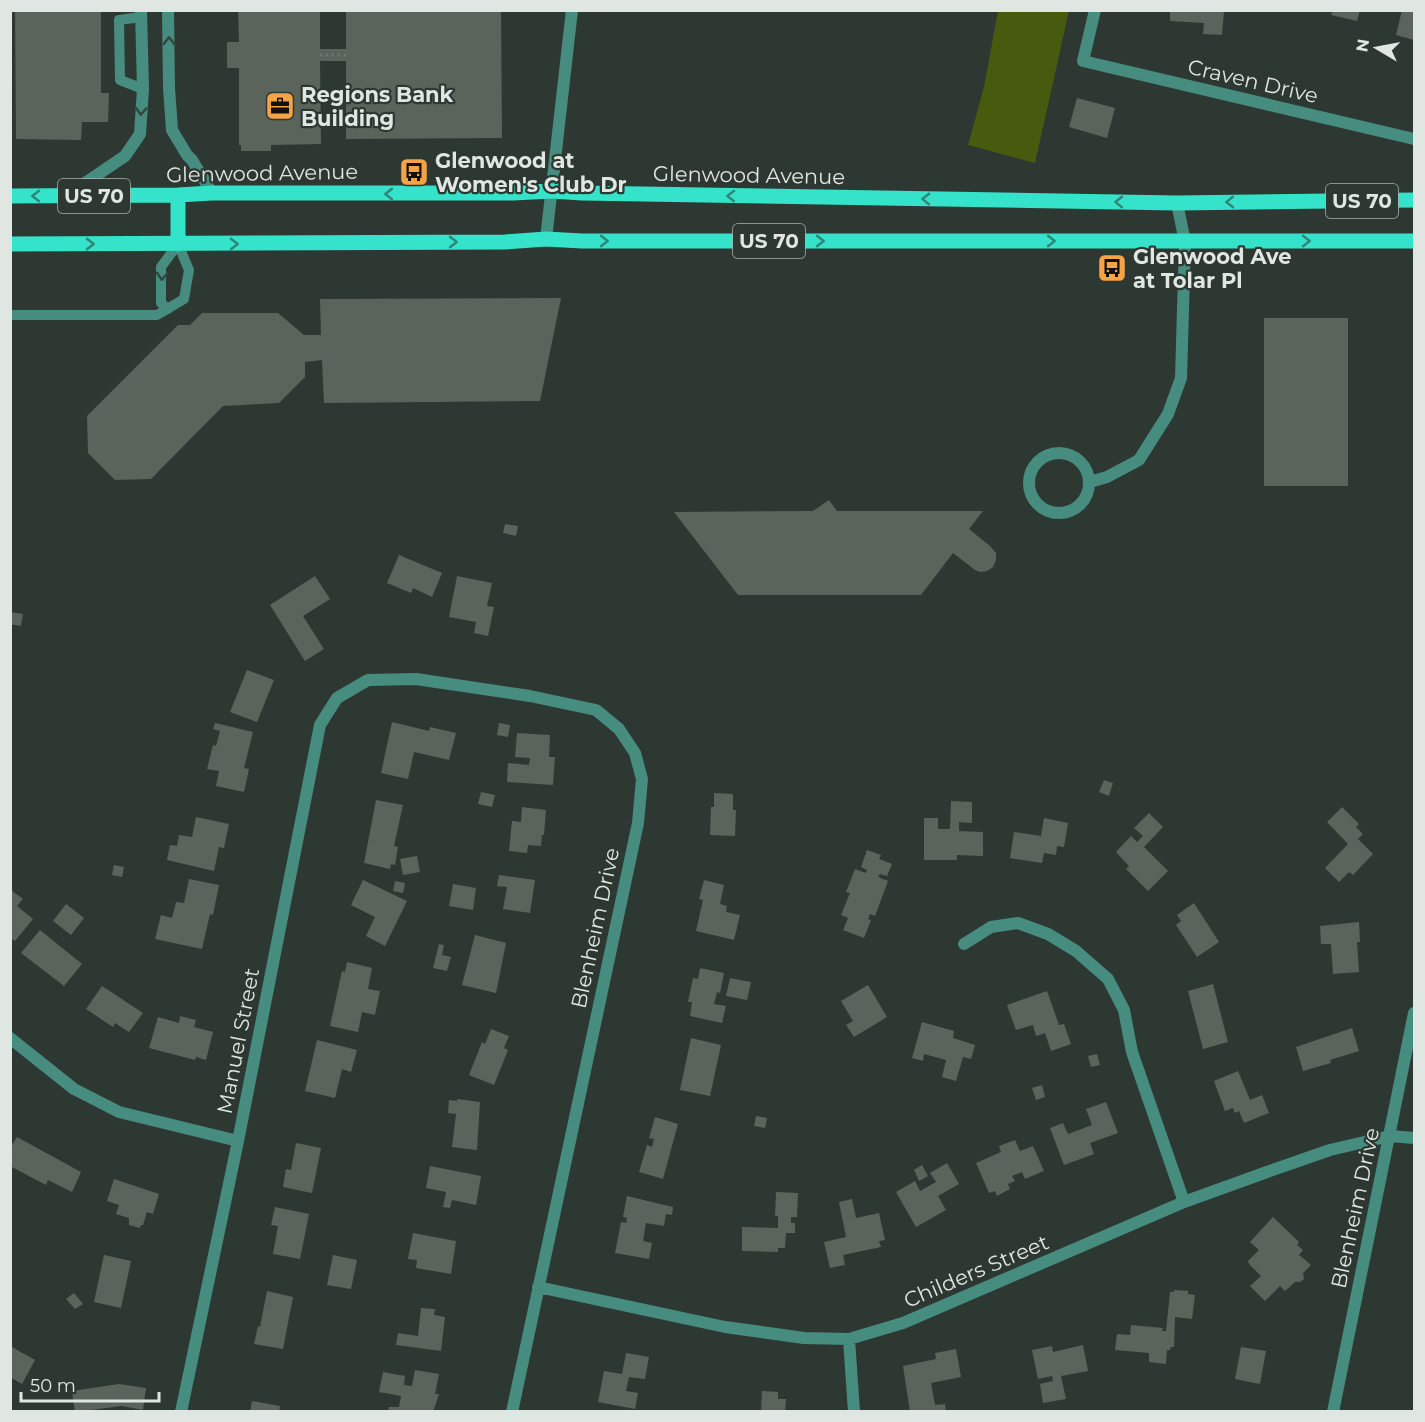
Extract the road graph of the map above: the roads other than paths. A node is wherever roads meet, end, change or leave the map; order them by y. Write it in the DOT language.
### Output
graph roads {
  1 [pos="168,10"];
  2 [pos="572,10"];
  3 [pos="1095,10"];
  4 [pos="141,14"];
  5 [pos="143,89"];
  6 [pos="1414,139"];
  7 [pos="552,191"];
  8 [pos="212,193"];
  9 [pos="178,195"];
  10 [pos="10,196"];
  11 [pos="66,196"];
  12 [pos="1414,200"];
  13 [pos="1177,203"];
  14 [pos="546,239"];
  15 [pos="1414,241"];
  16 [pos="1185,242"];
  17 [pos="10,244"];
  18 [pos="178,244"];
  19 [pos="168,309"];
  20 [pos="10,315"];
  21 [pos="1090,482"];
  22 [pos="352,689"];
  23 [pos="964,944"];
  24 [pos="1414,1013"];
  25 [pos="10,1038"];
  26 [pos="1390,1136"];
  27 [pos="1414,1138"];
  28 [pos="238,1141"];
  29 [pos="1184,1202"];
  30 [pos="538,1287"];
  31 [pos="849,1339"];
  32 [pos="181,1412"];
  33 [pos="512,1412"];
  34 [pos="854,1412"];
  35 [pos="1333,1412"];
  8 -- 1 [label="street, one-way"];
  2 -- 7 [label="street"];
  3 -- 6 [label="street, Craven Drive"];
  4 -- 5 [label="street"];
  4 -- 5 [label="lane"];
  5 -- 11 [label="street, one-way"];
  7 -- 8 [label="main road, Glenwood Avenue / US 70, one-way"];
  13 -- 7 [label="main road, Glenwood Avenue / US 70, one-way"];
  7 -- 14 [label="street"];
  8 -- 9 [label="main road, Glenwood Avenue / US 70"];
  9 -- 11 [label="main road, Glenwood Avenue / US 70"];
  9 -- 18 [label="main road"];
  11 -- 10 [label="main road, Glenwood Avenue / US 70, one-way"];
  12 -- 13 [label="main road, Glenwood Avenue / US 70, one-way"];
  13 -- 16 [label="street"];
  14 -- 16 [label="main road, US 70, one-way"];
  18 -- 14 [label="main road, US 70, one-way"];
  16 -- 15 [label="main road, US 70, one-way"];
  16 -- 21 [label="street"];
  17 -- 18 [label="main road, US 70, one-way"];
  18 -- 19 [label="lane, one-way"];
  18 -- 19 [label="lane"];
  19 -- 20 [label="lane"];
  21 -- 21 [label="street"];
  22 -- 28 [label="street, Manuel Street"];
  22 -- 30 [label="street, Blenheim Drive"];
  23 -- 29 [label="street"];
  24 -- 26 [label="street, Blenheim Drive"];
  25 -- 28 [label="street"];
  26 -- 27 [label="street, Childers Street"];
  26 -- 29 [label="street, Childers Street"];
  26 -- 35 [label="street, Blenheim Drive"];
  28 -- 32 [label="street, Manuel Street"];
  29 -- 31 [label="street, Childers Street"];
  30 -- 31 [label="street, Childers Street"];
  30 -- 33 [label="street, Blenheim Drive"];
  31 -- 34 [label="street"];
}
